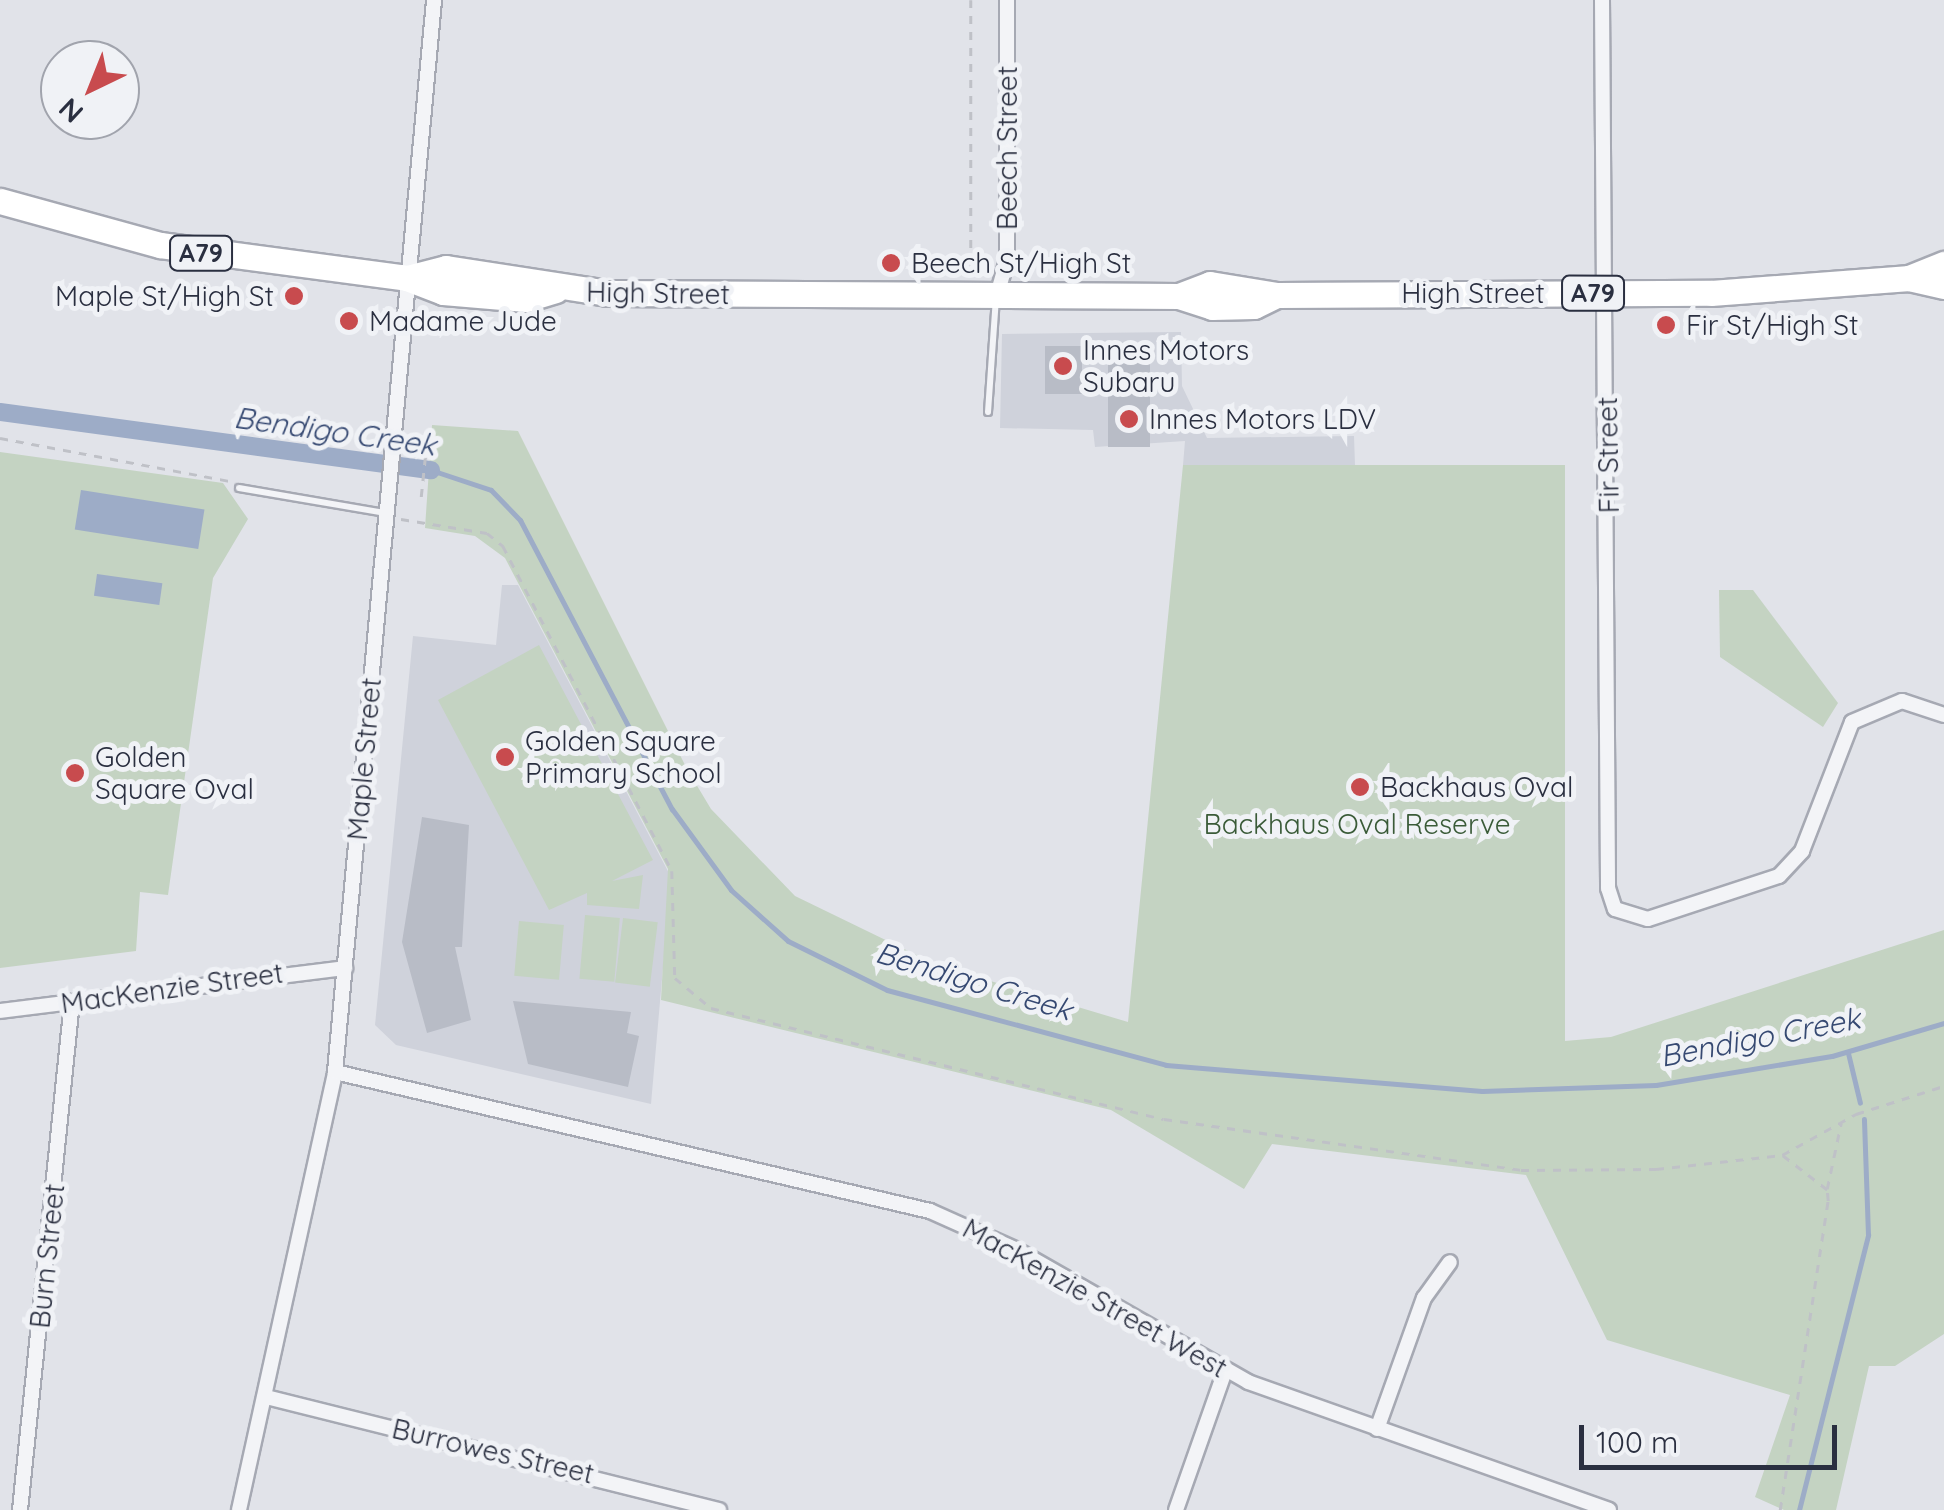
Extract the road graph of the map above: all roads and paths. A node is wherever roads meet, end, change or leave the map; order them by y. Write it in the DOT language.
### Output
graph roads {
  1 [pos="434,0"];
  2 [pos="971,0"];
  3 [pos="1006,0"];
  4 [pos="1602,0"];
  5 [pos="0,201"];
  6 [pos="971,260"];
  7 [pos="1944,264"];
  8 [pos="407,278"];
  9 [pos="1909,278"];
  10 [pos="1944,286"];
  11 [pos="1603,294"];
  12 [pos="997,295"];
  13 [pos="988,412"];
  14 [pos="0,438"];
  15 [pos="428,439"];
  16 [pos="239,488"];
  17 [pos="421,497"];
  18 [pos="386,513"];
  19 [pos="1944,716"];
  20 [pos="345,968"];
  21 [pos="72,1002"];
  22 [pos="0,1011"];
  23 [pos="335,1072"];
  24 [pos="1944,1086"];
  25 [pos="1841,1122"];
  26 [pos="1782,1155"];
  27 [pos="1827,1190"];
  28 [pos="1450,1262"];
  29 [pos="1225,1371"];
  30 [pos="266,1397"];
  31 [pos="1378,1429"];
  32 [pos="20,1510"];
  33 [pos="239,1510"];
  34 [pos="718,1510"];
  35 [pos="1176,1510"];
  36 [pos="1609,1510"];
  37 [pos="1780,1510"];
  1 -- 8 [label="street, Maple Street"];
  2 -- 6 [label="path"];
  3 -- 12 [label="street, Beech Street"];
  4 -- 11 [label="street, Fir Street"];
  5 -- 8 [label="highway, High Street / A79"];
  7 -- 9 [label="highway, High Street / A79"];
  8 -- 12 [label="highway, High Street / A79"];
  8 -- 18 [label="street, Maple Street"];
  9 -- 10 [label="highway, High Street / A79"];
  9 -- 11 [label="highway, High Street / A79"];
  11 -- 12 [label="highway, High Street / A79"];
  11 -- 19 [label="street, Fir Street"];
  12 -- 13 [label="lane"];
  14 -- 16 [label="path"];
  15 -- 17 [label="path"];
  16 -- 18 [label="lane"];
  18 -- 20 [label="street, Maple Street"];
  18 -- 26 [label="path"];
  20 -- 21 [label="street, MacKenzie Street"];
  20 -- 23 [label="street, Maple Street"];
  21 -- 22 [label="street, MacKenzie Street"];
  21 -- 32 [label="street, Burn Street"];
  23 -- 29 [label="street, MacKenzie Street West"];
  23 -- 30 [label="street, Maple Street"];
  24 -- 25 [label="path"];
  25 -- 26 [label="path"];
  25 -- 27 [label="path"];
  26 -- 27 [label="path"];
  27 -- 37 [label="path"];
  28 -- 31 [label="street"];
  29 -- 31 [label="street, MacKenzie Street West"];
  29 -- 35 [label="street"];
  30 -- 33 [label="street, Maple Street"];
  30 -- 34 [label="street, Burrowes Street"];
  31 -- 36 [label="street, MacKenzie Street West"];
}
